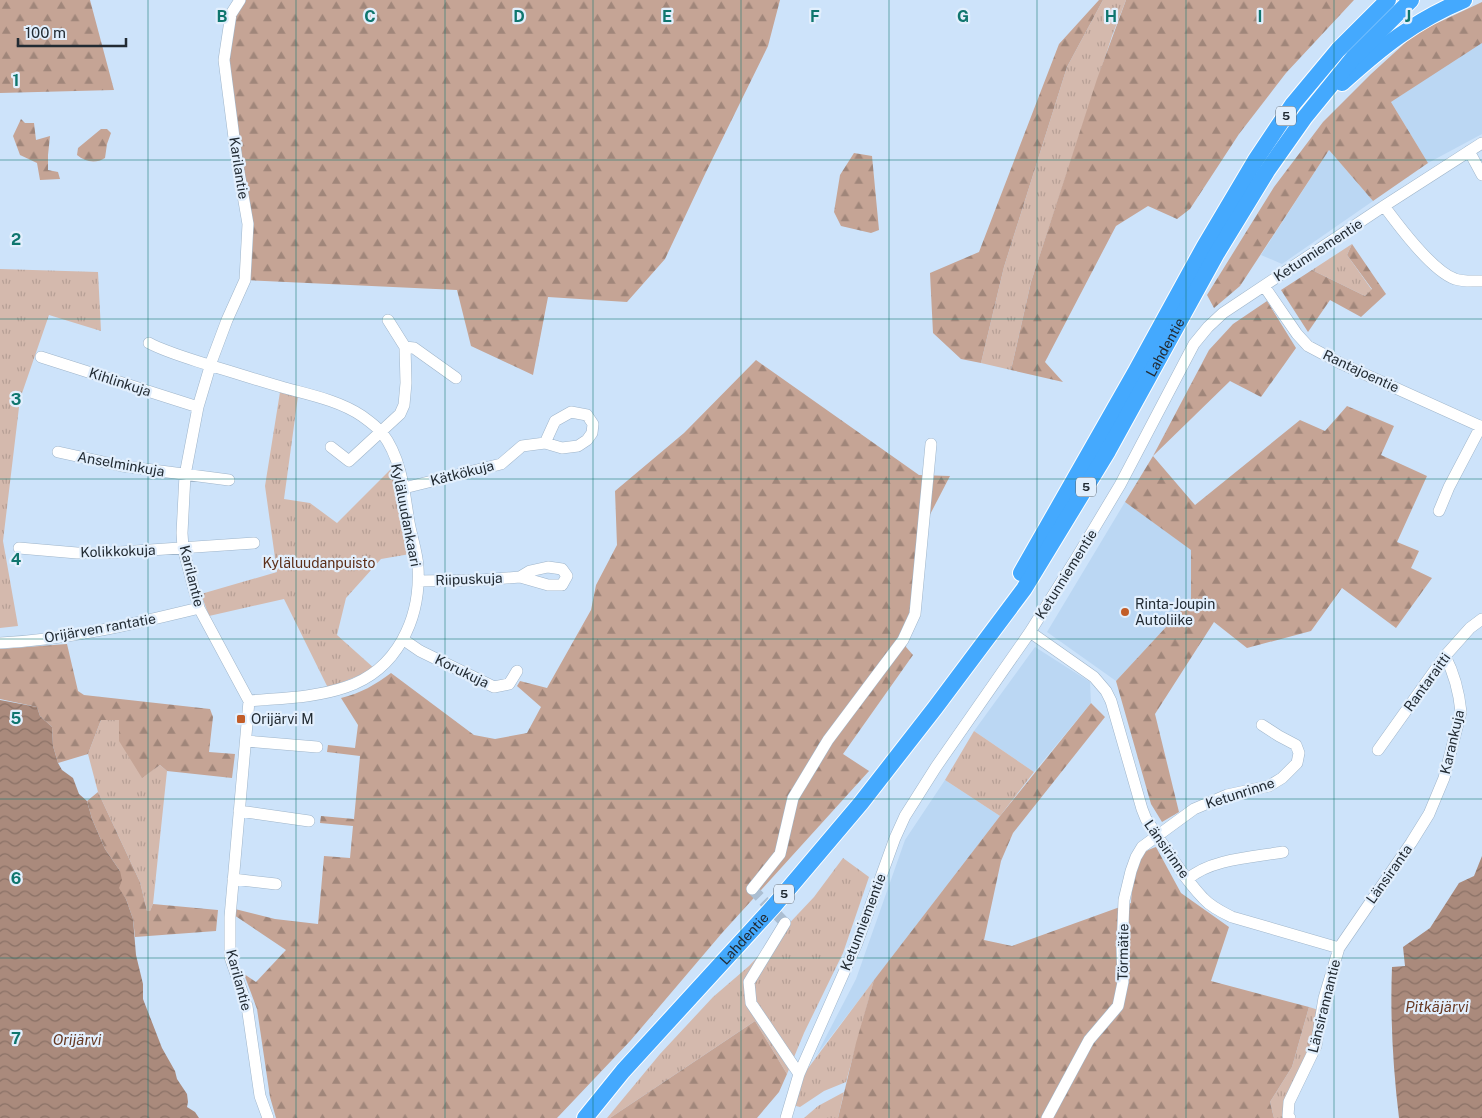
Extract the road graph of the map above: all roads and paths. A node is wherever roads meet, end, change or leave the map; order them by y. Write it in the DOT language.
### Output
graph roads {
  1 [pos="240,0"];
  2 [pos="1388,0"];
  3 [pos="1411,0"];
  4 [pos="1464,0"];
  5 [pos="1306,117"];
  6 [pos="1482,143"];
  7 [pos="1469,151"];
  8 [pos="1482,175"];
  9 [pos="1384,206"];
  10 [pos="1482,281"];
  11 [pos="1264,286"];
  12 [pos="388,320"];
  13 [pos="149,342"];
  14 [pos="405,347"];
  15 [pos="41,357"];
  16 [pos="210,365"];
  17 [pos="456,378"];
  18 [pos="198,407"];
  19 [pos="1482,426"];
  20 [pos="381,432"];
  21 [pos="544,443"];
  22 [pos="931,444"];
  23 [pos="331,447"];
  24 [pos="58,452"];
  25 [pos="185,475"];
  26 [pos="228,480"];
  27 [pos="404,488"];
  28 [pos="1439,511"];
  29 [pos="254,543"];
  30 [pos="19,548"];
  31 [pos="183,548"];
  32 [pos="520,577"];
  33 [pos="418,581"];
  34 [pos="199,608"];
  35 [pos="1482,619"];
  36 [pos="1030,632"];
  37 [pos="404,640"];
  38 [pos="0,643"];
  39 [pos="1445,656"];
  40 [pos="516,671"];
  41 [pos="249,701"];
  42 [pos="936,708"];
  43 [pos="1262,725"];
  44 [pos="246,741"];
  45 [pos="317,747"];
  46 [pos="1378,750"];
  47 [pos="1436,798"];
  48 [pos="239,811"];
  49 [pos="309,821"];
  50 [pos="1157,835"];
  51 [pos="1283,852"];
  52 [pos="232,879"];
  53 [pos="1188,879"];
  54 [pos="276,884"];
  55 [pos="752,889"];
  56 [pos="785,923"];
  57 [pos="1339,948"];
  58 [pos="799,1074"];
  59 [pos="268,1118"];
  60 [pos="585,1118"];
  61 [pos="786,1118"];
  62 [pos="1047,1118"];
  63 [pos="1290,1118"];
  1 -- 16 [label="street, Karilantie"];
  2 -- 42 [label="highway, Lahdentie / 5"];
  3 -- 5 [label="highway, Lahdentie / 5"];
  4 -- 5 [label="highway"];
  5 -- 42 [label="highway, Lahdentie / 5"];
  6 -- 7 [label="street, Ketunniementie"];
  7 -- 8 [label="street"];
  7 -- 9 [label="street, Ketunniementie"];
  9 -- 10 [label="street"];
  9 -- 11 [label="street, Ketunniementie"];
  11 -- 19 [label="street, Rantajoentie"];
  11 -- 36 [label="street, Ketunniementie"];
  12 -- 14 [label="street"];
  13 -- 16 [label="street, Kyläluudankaari"];
  14 -- 17 [label="street"];
  14 -- 20 [label="street"];
  15 -- 18 [label="street, Kihlinkuja"];
  16 -- 18 [label="street, Karilantie"];
  16 -- 20 [label="street, Kyläluudankaari"];
  18 -- 25 [label="street, Karilantie"];
  19 -- 28 [label="street"];
  20 -- 23 [label="street"];
  20 -- 27 [label="street, Kyläluudankaari"];
  21 -- 27 [label="street, Kätkökuja"];
  22 -- 55 [label="street"];
  24 -- 25 [label="street, Anselminkuja"];
  25 -- 26 [label="street, Anselminkuja"];
  25 -- 31 [label="street, Karilantie"];
  27 -- 33 [label="street, Kyläluudankaari"];
  29 -- 31 [label="street, Kolikkokuja"];
  30 -- 31 [label="street, Kolikkokuja"];
  31 -- 34 [label="street, Karilantie"];
  32 -- 33 [label="street, Riipuskuja"];
  33 -- 37 [label="street, Kyläluudankaari"];
  34 -- 38 [label="street, Orijärven rantatie"];
  34 -- 41 [label="street, Karilantie"];
  35 -- 39 [label="street, Rantaraitti"];
  36 -- 50 [label="street, Länsirinne"];
  36 -- 58 [label="street, Ketunniementie"];
  37 -- 40 [label="street, Korukuja"];
  37 -- 41 [label="street, Kyläluudankaari"];
  39 -- 46 [label="street, Rantaraitti"];
  39 -- 47 [label="street, Karankuja"];
  41 -- 44 [label="street, Karilantie"];
  42 -- 60 [label="highway, Lahdentie / 5"];
  43 -- 50 [label="street, Ketunrinne"];
  44 -- 45 [label="street"];
  44 -- 48 [label="street, Karilantie"];
  47 -- 57 [label="street, Länsiranta"];
  48 -- 49 [label="street"];
  48 -- 52 [label="street, Karilantie"];
  50 -- 53 [label="street, Länsirinne"];
  50 -- 62 [label="street, Törmätie"];
  51 -- 53 [label="street"];
  52 -- 54 [label="street"];
  52 -- 59 [label="street, Karilantie"];
  53 -- 57 [label="street, Länsirinne"];
  56 -- 58 [label="street"];
  57 -- 63 [label="street, Länsirannantie"];
  58 -- 61 [label="street, Ketunniementie"];
}
